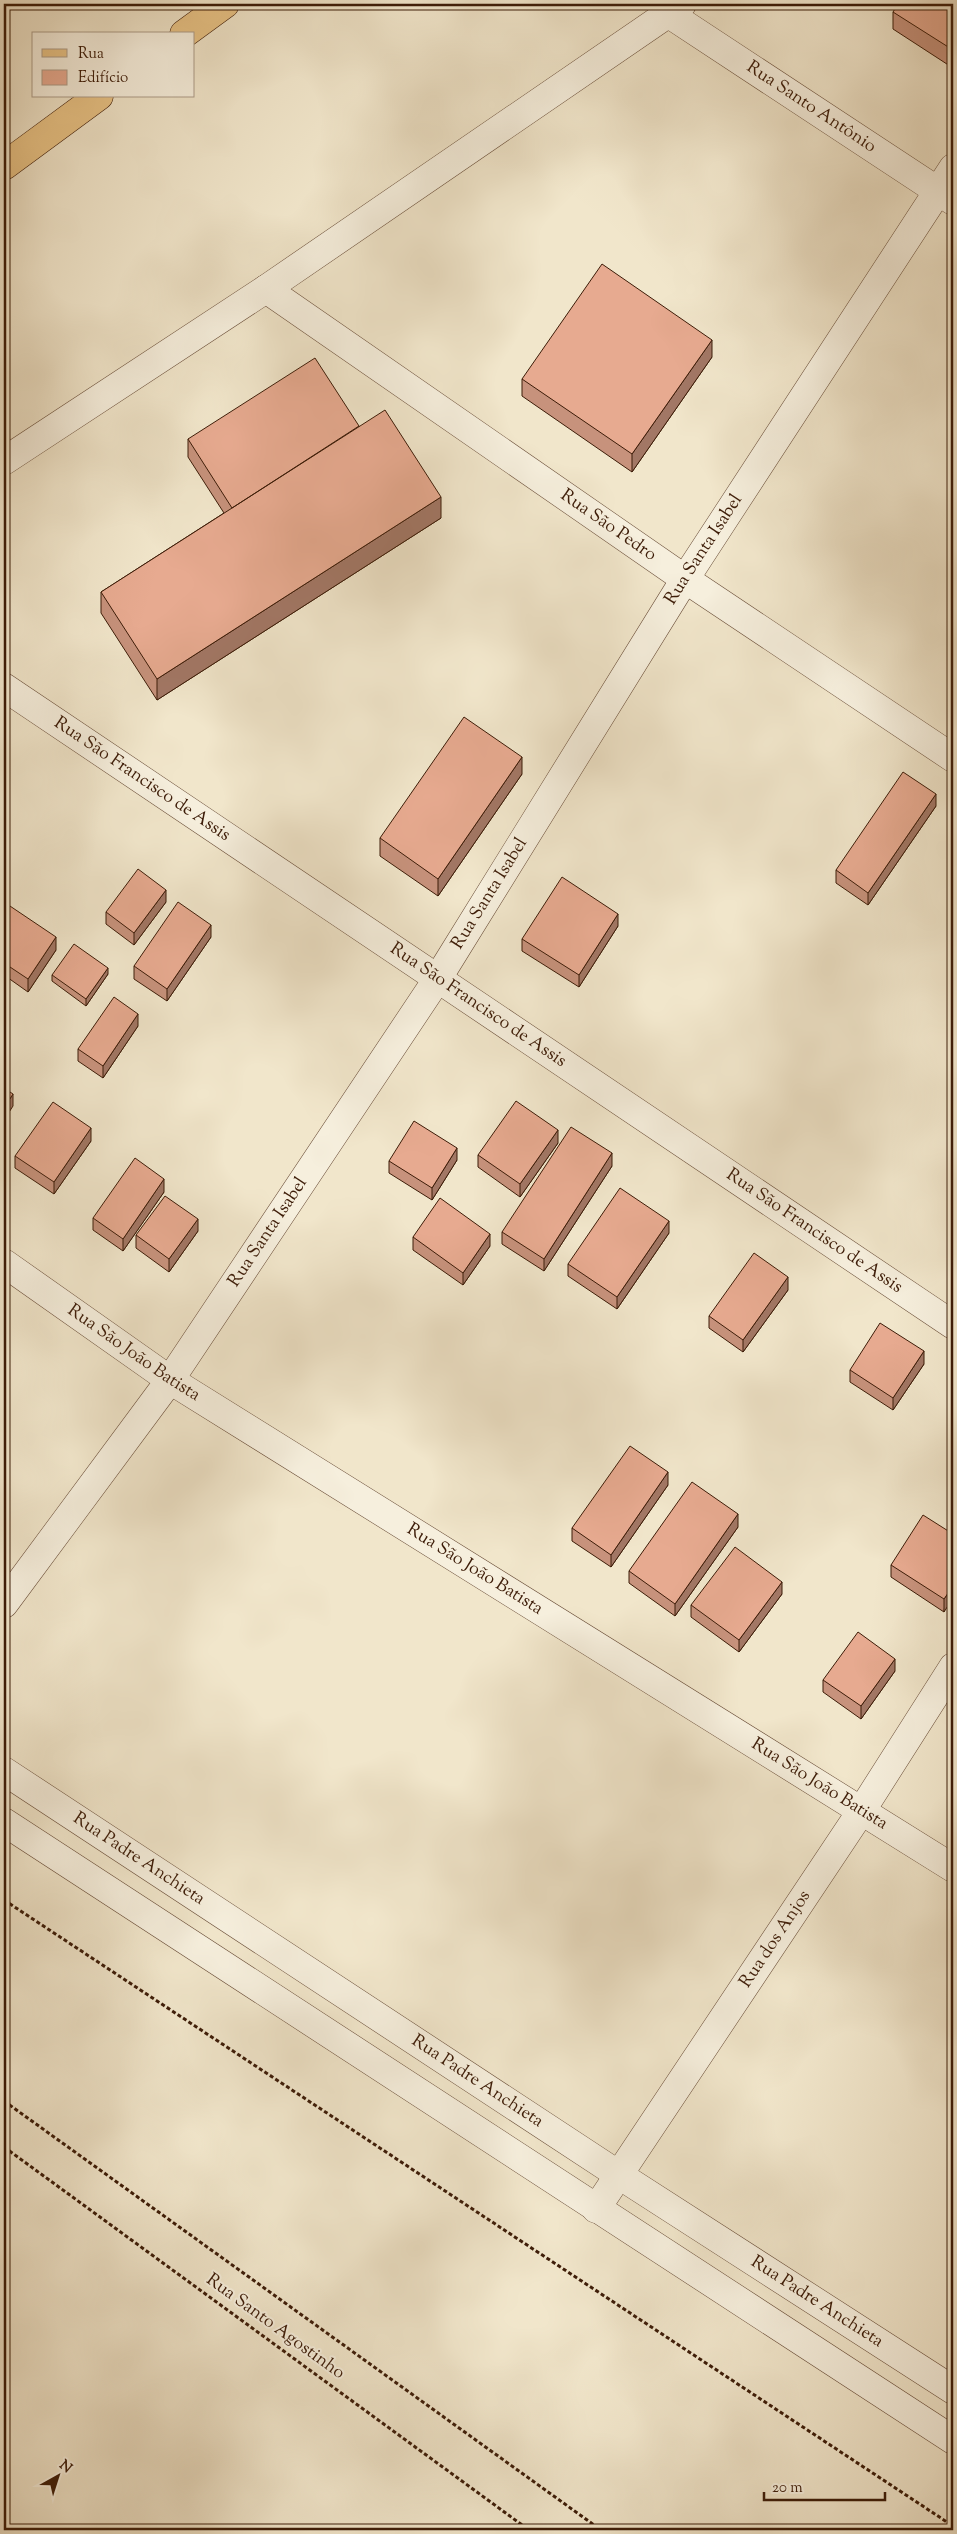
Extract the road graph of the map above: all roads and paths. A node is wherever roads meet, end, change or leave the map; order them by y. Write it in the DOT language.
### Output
graph roads {
  1 [pos="225,4"];
  2 [pos="676,9"];
  3 [pos="187,32"];
  4 [pos="96,98"];
  5 [pos="4,166"];
  6 [pos="953,168"];
  7 [pos="946,197"];
  8 [pos="266,289"];
  9 [pos="4,460"];
  10 [pos="685,579"];
  11 [pos="4,687"];
  12 [pos="953,758"];
  13 [pos="438,978"];
  14 [pos="4,1263"];
  15 [pos="953,1325"];
  16 [pos="170,1380"];
  17 [pos="4,1604"];
  18 [pos="953,1668"];
  19 [pos="4,1771"];
  20 [pos="862,1810"];
  21 [pos="4,1822"];
  22 [pos="953,1868"];
  23 [pos="4,1900"];
  24 [pos="4,2101"];
  25 [pos="4,2147"];
  26 [pos="619,2175"];
  27 [pos="596,2209"];
  28 [pos="953,2390"];
  29 [pos="953,2440"];
  30 [pos="953,2526"];
  31 [pos="529,2530"];
  32 [pos="601,2530"];
  1 -- 3 [label="main road"];
  2 -- 7 [label="street, Rua Santo Antônio"];
  2 -- 8 [label="street"];
  4 -- 5 [label="main road"];
  6 -- 7 [label="street, Rua Santa Isabel"];
  7 -- 10 [label="street, Rua Santa Isabel"];
  8 -- 9 [label="street"];
  8 -- 10 [label="street, Rua São Pedro"];
  10 -- 12 [label="street, Rua São Pedro"];
  10 -- 13 [label="street, Rua Santa Isabel"];
  11 -- 13 [label="street, Rua São Francisco de Assis"];
  13 -- 15 [label="street, Rua São Francisco de Assis"];
  13 -- 16 [label="street, Rua Santa Isabel"];
  14 -- 16 [label="street, Rua São João Batista"];
  16 -- 17 [label="street, Rua Santa Isabel"];
  16 -- 20 [label="street, Rua São João Batista"];
  18 -- 20 [label="street, Rua dos Anjos"];
  19 -- 26 [label="street, Rua Padre Anchieta"];
  20 -- 22 [label="street, Rua São João Batista"];
  20 -- 26 [label="street, Rua dos Anjos"];
  21 -- 27 [label="street"];
  23 -- 30 [label="path"];
  24 -- 32 [label="path"];
  25 -- 31 [label="path, Rua Santo Agostinho"];
  26 -- 27 [label="street, Rua dos Anjos"];
  26 -- 28 [label="street, Rua Padre Anchieta"];
  27 -- 29 [label="street"];
}
